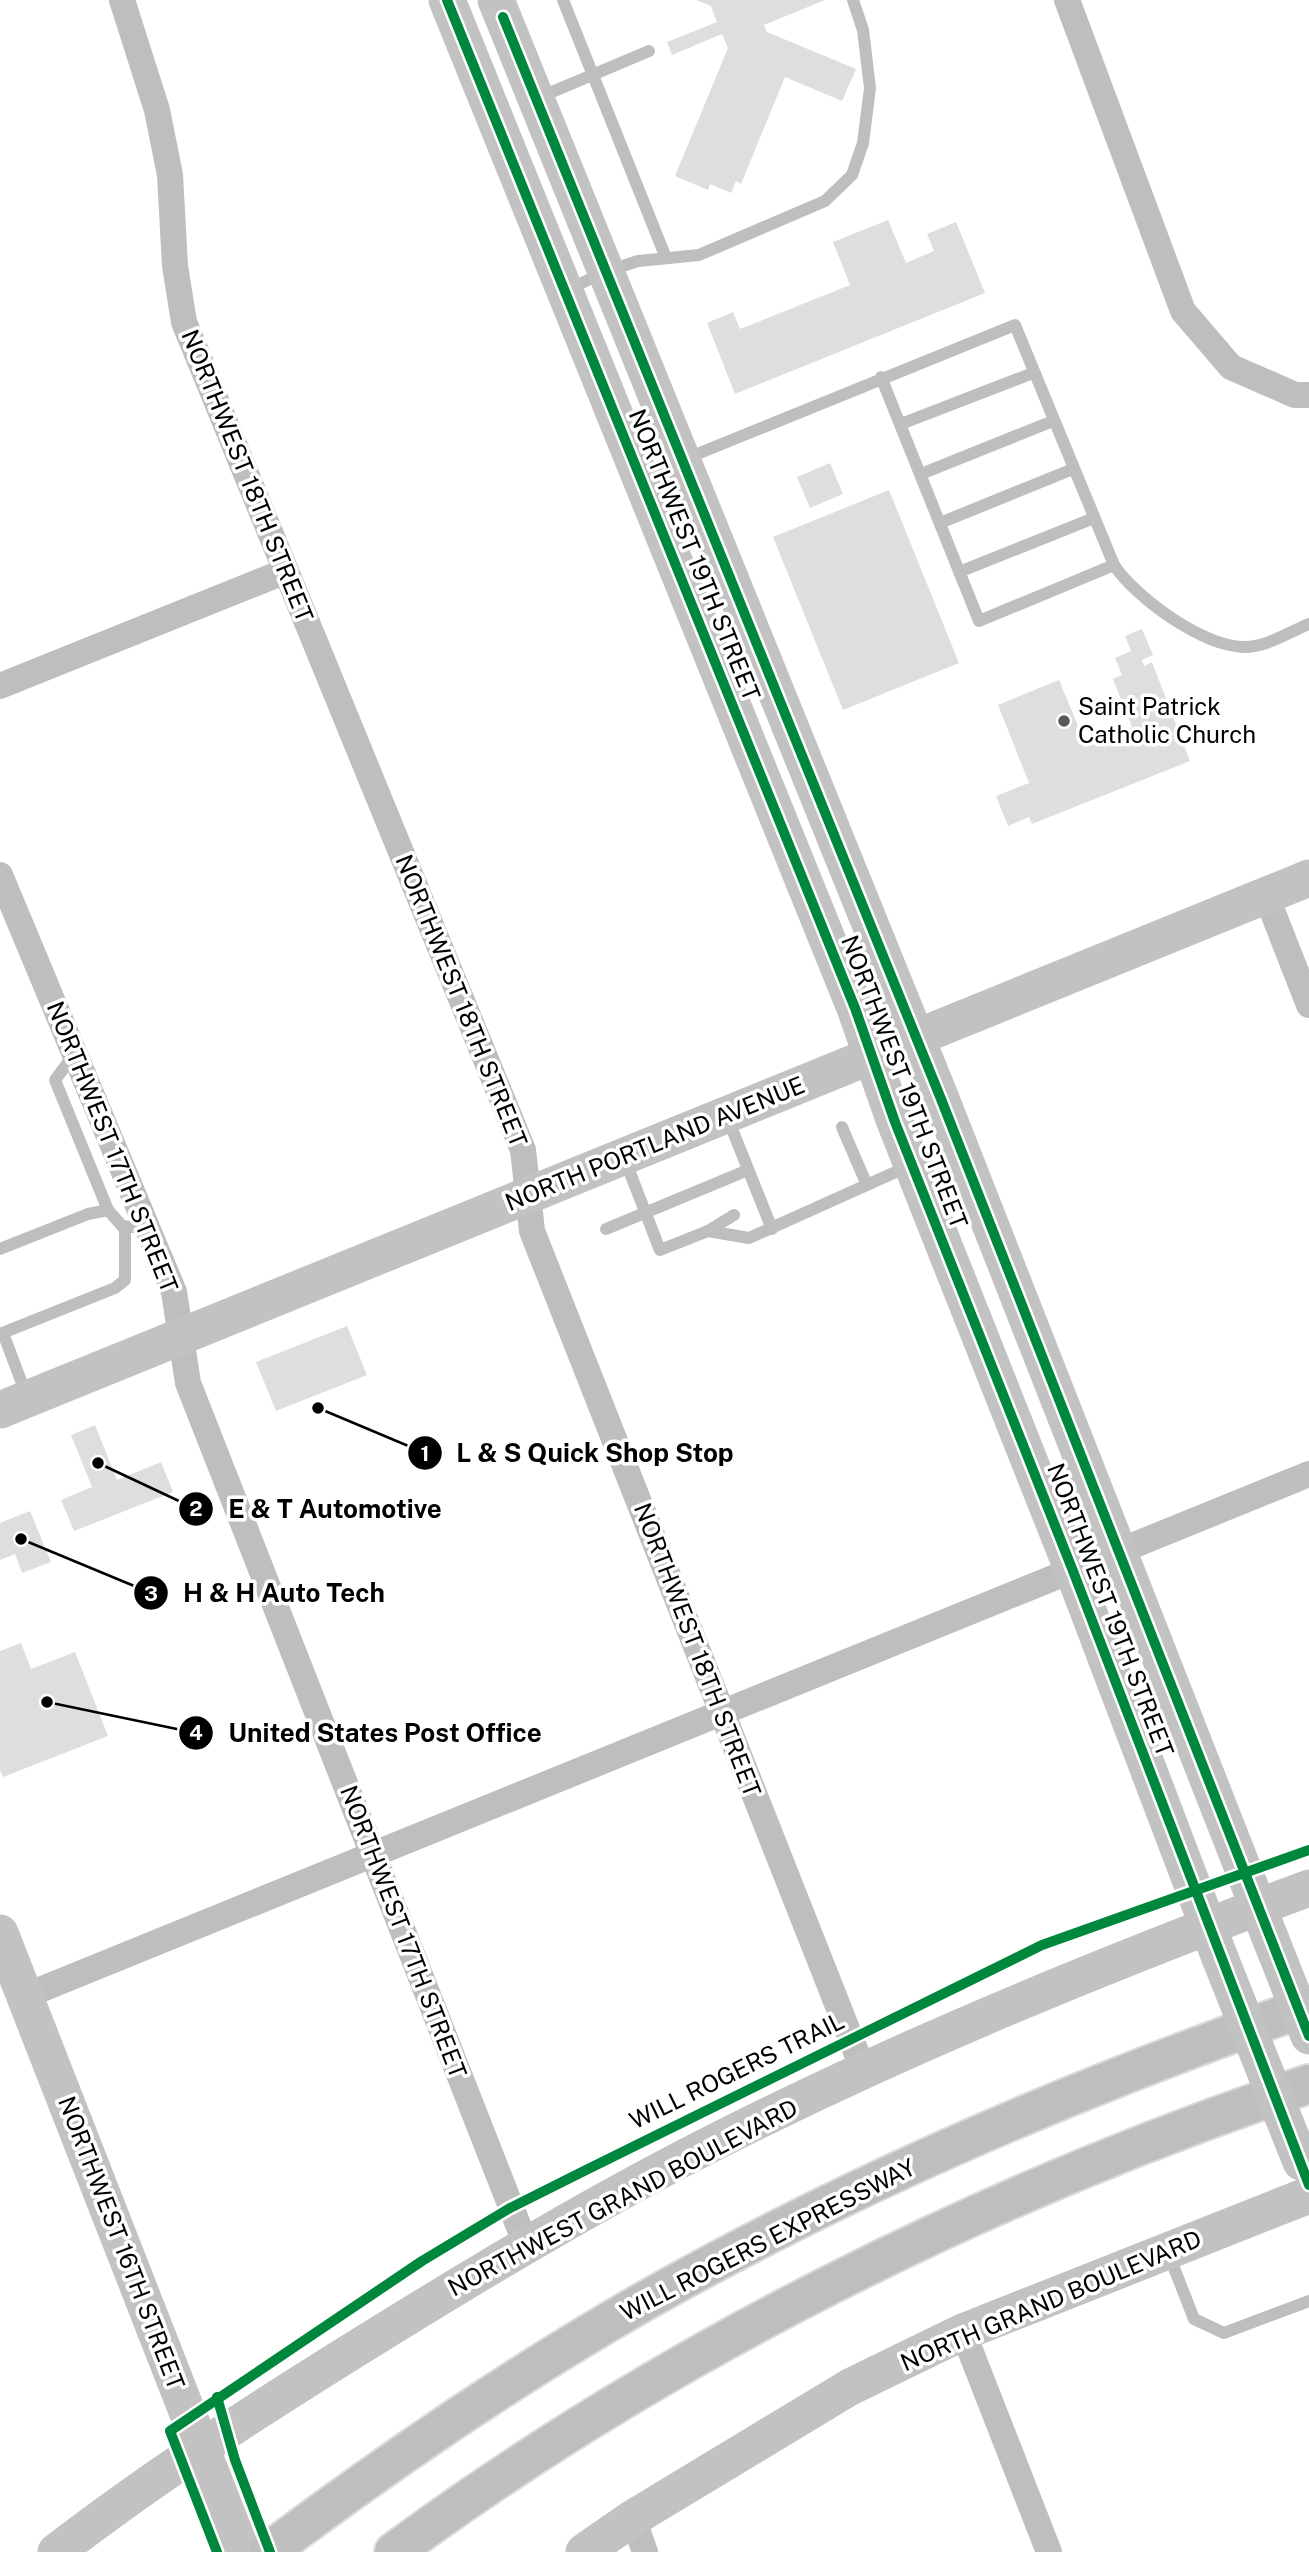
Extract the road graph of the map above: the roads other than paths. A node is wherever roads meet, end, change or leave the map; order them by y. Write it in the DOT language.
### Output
graph roads {
  1 [pos="122,0"];
  2 [pos="447,0"];
  3 [pos="496,0"];
  4 [pos="564,0"];
  5 [pos="853,0"];
  6 [pos="1067,0"];
  7 [pos="649,51"];
  8 [pos="593,74"];
  9 [pos="535,99"];
  10 [pos="666,258"];
  11 [pos="604,272"];
  12 [pos="565,292"];
  13 [pos="1033,373"];
  14 [pos="881,377"];
  15 [pos="1309,395"];
  16 [pos="1053,421"];
  17 [pos="901,424"];
  18 [pos="681,460"];
  19 [pos="1073,469"];
  20 [pos="921,474"];
  21 [pos="639,477"];
  22 [pos="1094,517"];
  23 [pos="940,523"];
  24 [pos="1114,565"];
  25 [pos="286,571"];
  26 [pos="959,572"];
  27 [pos="1309,624"];
  28 [pos="0,686"];
  29 [pos="0,875"];
  30 [pos="1309,878"];
  31 [pos="1266,895"];
  32 [pos="1309,1004"];
  33 [pos="916,1038"];
  34 [pos="75,1053"];
  35 [pos="872,1056"];
  36 [pos="726,1115"];
  37 [pos="842,1127"];
  38 [pos="624,1156"];
  39 [pos="913,1165"];
  40 [pos="748,1170"];
  41 [pos="867,1185"];
  42 [pos="528,1195"];
  43 [pos="761,1202"];
  44 [pos="748,1208"];
  45 [pos="108,1210"];
  46 [pos="644,1213"];
  47 [pos="734,1215"];
  48 [pos="767,1216"];
  49 [pos="753,1222"];
  50 [pos="136,1226"];
  51 [pos="606,1229"];
  52 [pos="739,1229"];
  53 [pos="772,1229"];
  54 [pos="708,1231"];
  55 [pos="0,1249"];
  56 [pos="1,1333"];
  57 [pos="181,1337"];
  58 [pos="14,1404"];
  59 [pos="1309,1474"];
  60 [pos="1119,1552"];
  61 [pos="1073,1571"];
  62 [pos="722,1713"];
  63 [pos="373,1855"];
  64 [pos="1309,1888"];
  65 [pos="1258,1907"];
  66 [pos="0,1933"];
  67 [pos="1214,1942"];
  68 [pos="25,1996"];
  69 [pos="1309,2006"];
  70 [pos="1309,2036"];
  71 [pos="864,2072"];
  72 [pos="1309,2084"];
  73 [pos="1306,2181"];
  74 [pos="526,2245"];
  75 [pos="1168,2251"];
  76 [pos="1309,2301"];
  77 [pos="963,2332"];
  78 [pos="205,2457"];
  79 [pos="633,2518"];
  80 [pos="56,2552"];
  81 [pos="242,2552"];
  82 [pos="268,2552"];
  83 [pos="394,2552"];
  84 [pos="584,2552"];
  85 [pos="645,2552"];
  86 [pos="1049,2552"];
  1 -- 25 [label="street, NORTHWEST 18TH STREET"];
  2 -- 12 [label="street, NORTHWEST 19TH STREET"];
  3 -- 9 [label="street, NORTHWEST 19TH STREET"];
  4 -- 8 [label="lane"];
  5 -- 10 [label="lane"];
  6 -- 15 [label="street"];
  7 -- 8 [label="lane"];
  8 -- 9 [label="lane"];
  8 -- 10 [label="lane"];
  9 -- 11 [label="street, NORTHWEST 19TH STREET"];
  10 -- 11 [label="lane"];
  11 -- 12 [label="lane"];
  11 -- 18 [label="street, NORTHWEST 19TH STREET"];
  12 -- 21 [label="street, NORTHWEST 19TH STREET"];
  13 -- 14 [label="lane"];
  13 -- 16 [label="lane"];
  13 -- 17 [label="lane"];
  14 -- 17 [label="lane"];
  14 -- 18 [label="lane"];
  16 -- 19 [label="lane"];
  16 -- 20 [label="lane"];
  17 -- 20 [label="lane"];
  18 -- 21 [label="lane"];
  18 -- 33 [label="street, NORTHWEST 19TH STREET"];
  19 -- 22 [label="lane"];
  19 -- 23 [label="lane"];
  20 -- 23 [label="lane"];
  21 -- 35 [label="street, NORTHWEST 19TH STREET"];
  22 -- 24 [label="lane"];
  22 -- 26 [label="lane"];
  23 -- 26 [label="lane"];
  24 -- 26 [label="lane"];
  24 -- 27 [label="lane"];
  25 -- 28 [label="street"];
  25 -- 42 [label="street, NORTHWEST 18TH STREET"];
  29 -- 34 [label="street, NORTHWEST 17TH STREET"];
  30 -- 31 [label="street, NORTH PORTLAND AVENUE"];
  31 -- 32 [label="street"];
  31 -- 33 [label="street, NORTH PORTLAND AVENUE"];
  33 -- 35 [label="street, NORTH PORTLAND AVENUE"];
  33 -- 60 [label="street, NORTHWEST 19TH STREET"];
  34 -- 45 [label="lane"];
  34 -- 50 [label="street, NORTHWEST 17TH STREET"];
  35 -- 36 [label="street, NORTH PORTLAND AVENUE"];
  35 -- 39 [label="street, NORTHWEST 19TH STREET"];
  36 -- 38 [label="street, NORTH PORTLAND AVENUE"];
  36 -- 40 [label="lane"];
  37 -- 41 [label="lane"];
  38 -- 42 [label="street, NORTH PORTLAND AVENUE"];
  38 -- 46 [label="lane"];
  39 -- 41 [label="lane"];
  39 -- 61 [label="street, NORTHWEST 19TH STREET"];
  40 -- 43 [label="lane"];
  40 -- 46 [label="lane"];
  41 -- 53 [label="lane"];
  42 -- 57 [label="street, NORTH PORTLAND AVENUE"];
  42 -- 62 [label="street, NORTHWEST 18TH STREET"];
  43 -- 44 [label="lane"];
  43 -- 48 [label="lane"];
  45 -- 50 [label="lane"];
  45 -- 55 [label="lane"];
  46 -- 51 [label="lane"];
  46 -- 54 [label="lane"];
  47 -- 54 [label="lane"];
  48 -- 49 [label="lane"];
  48 -- 53 [label="lane"];
  50 -- 56 [label="lane"];
  50 -- 57 [label="street, NORTHWEST 17TH STREET"];
  52 -- 54 [label="lane"];
  53 -- 54 [label="lane"];
  56 -- 58 [label="lane"];
  57 -- 58 [label="street, NORTH PORTLAND AVENUE"];
  57 -- 63 [label="street, NORTHWEST 17TH STREET"];
  59 -- 60 [label="street"];
  60 -- 61 [label="street"];
  60 -- 65 [label="street, NORTHWEST 19TH STREET"];
  61 -- 62 [label="street"];
  61 -- 67 [label="street, NORTHWEST 19TH STREET"];
  62 -- 63 [label="street"];
  62 -- 71 [label="street, NORTHWEST 18TH STREET"];
  63 -- 68 [label="street"];
  63 -- 74 [label="street, NORTHWEST 17TH STREET"];
  64 -- 65 [label="street, NORTHWEST GRAND BOULEVARD"];
  65 -- 67 [label="street, NORTHWEST GRAND BOULEVARD"];
  65 -- 70 [label="street, NORTHWEST 19TH STREET, bridge"];
  66 -- 68 [label="street, NORTHWEST 16TH STREET"];
  67 -- 71 [label="street, NORTHWEST GRAND BOULEVARD"];
  67 -- 73 [label="street, NORTHWEST 19TH STREET, bridge"];
  68 -- 78 [label="street, NORTHWEST 16TH STREET"];
  69 -- 82 [label="highway, WILL ROGERS EXPRESSWAY"];
  71 -- 74 [label="street, NORTHWEST GRAND BOULEVARD"];
  72 -- 83 [label="highway"];
  73 -- 75 [label="street, NORTH GRAND BOULEVARD"];
  74 -- 78 [label="street, NORTHWEST GRAND BOULEVARD"];
  75 -- 76 [label="lane"];
  75 -- 77 [label="street, NORTH GRAND BOULEVARD"];
  77 -- 79 [label="street, NORTH GRAND BOULEVARD"];
  77 -- 86 [label="street"];
  78 -- 80 [label="street, NORTHWEST GRAND BOULEVARD"];
  78 -- 81 [label="street, NORTHWEST 16TH STREET"];
  79 -- 84 [label="street, NORTH GRAND BOULEVARD"];
  79 -- 85 [label="street"];
}
